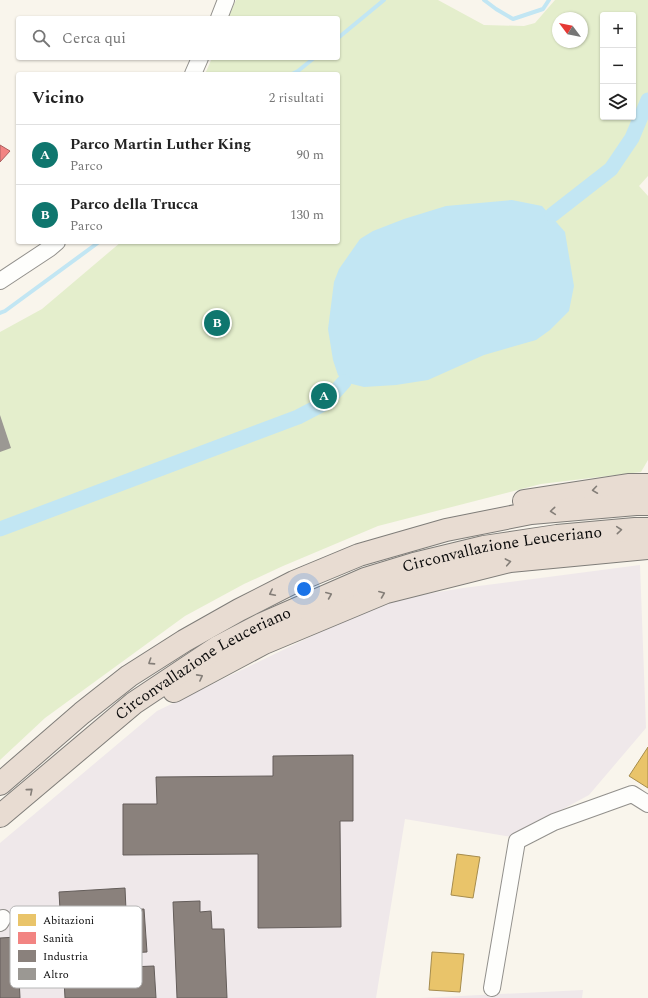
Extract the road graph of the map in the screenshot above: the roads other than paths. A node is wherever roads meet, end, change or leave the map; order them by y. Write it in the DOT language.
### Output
graph roads {
  1 [pos="226,0"];
  2 [pos="220,16"];
  3 [pos="198,60"];
  4 [pos="186,72"];
  5 [pos="55,244"];
  6 [pos="0,281"];
  7 [pos="648,485"];
  8 [pos="648,504"];
  9 [pos="648,529"];
  10 [pos="648,548"];
  11 [pos="359,555"];
  12 [pos="93,736"];
  13 [pos="0,784"];
  14 [pos="648,804"];
  15 [pos="0,816"];
  16 [pos="492,988"];
  1 -- 2 [label="street"];
  3 -- 4 [label="street"];
  5 -- 6 [label="street"];
  7 -- 11 [label="highway, one-way"];
  8 -- 11 [label="highway, Circonvallazione Leuceriano, one-way"];
  12 -- 9 [label="highway, Circonvallazione Leuceriano, one-way"];
  12 -- 10 [label="highway, one-way"];
  11 -- 13 [label="highway, Circonvallazione Leuceriano, one-way"];
  15 -- 12 [label="highway, Circonvallazione Leuceriano, one-way"];
  14 -- 16 [label="street"];
}
